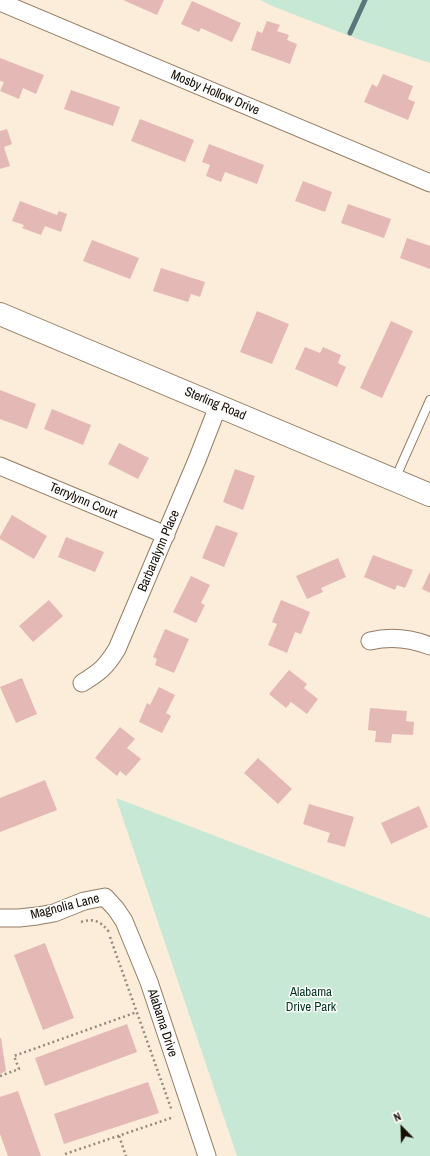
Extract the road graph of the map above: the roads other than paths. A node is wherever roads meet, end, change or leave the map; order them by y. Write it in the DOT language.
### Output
graph roads {
  1 [pos="0,2"];
  2 [pos="430,183"];
  3 [pos="0,314"];
  4 [pos="430,400"];
  5 [pos="218,406"];
  6 [pos="0,466"];
  7 [pos="394,480"];
  8 [pos="430,495"];
  9 [pos="166,535"];
  10 [pos="370,641"];
  11 [pos="430,646"];
  12 [pos="82,683"];
  13 [pos="105,897"];
  14 [pos="0,918"];
  15 [pos="207,1156"];
  1 -- 2 [label="street, Mosby Hollow Drive"];
  3 -- 5 [label="main road, Sterling Road"];
  4 -- 7 [label="lane"];
  5 -- 7 [label="main road, Sterling Road"];
  5 -- 9 [label="street, Barbaralynn Place"];
  6 -- 9 [label="street, Terrylynn Court"];
  7 -- 8 [label="main road, Sterling Road"];
  9 -- 12 [label="street, Barbaralynn Place"];
  10 -- 11 [label="street"];
  13 -- 14 [label="street, Magnolia Lane"];
  13 -- 15 [label="street, Alabama Drive"];
}
